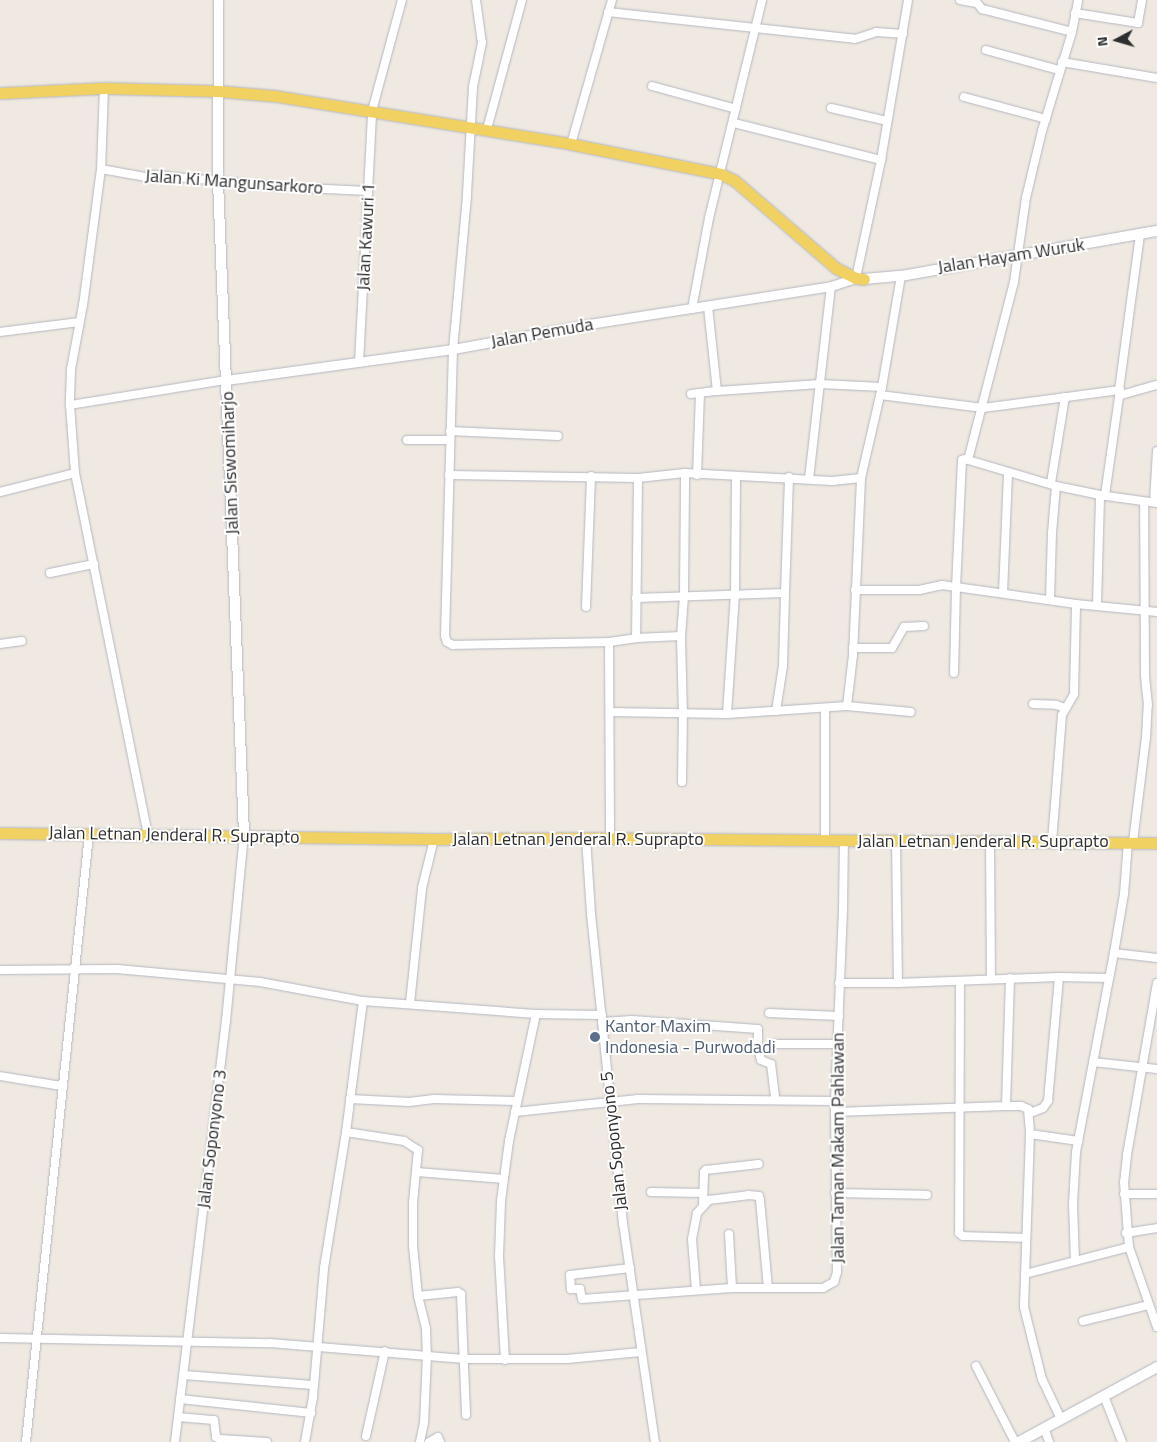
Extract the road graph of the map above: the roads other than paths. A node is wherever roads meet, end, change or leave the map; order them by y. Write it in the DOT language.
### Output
graph roads {
  1 [pos="218,0"];
  2 [pos="402,0"];
  3 [pos="476,0"];
  4 [pos="522,0"];
  5 [pos="612,0"];
  6 [pos="762,0"];
  7 [pos="908,0"];
  8 [pos="960,0"];
  9 [pos="1078,0"];
  10 [pos="1142,0"];
  11 [pos="978,2"];
  12 [pos="608,12"];
  13 [pos="1076,13"];
  14 [pos="756,27"];
  15 [pos="1072,32"];
  16 [pos="904,34"];
  17 [pos="986,50"];
  18 [pos="1060,66"];
  19 [pos="1157,78"];
  20 [pos="652,86"];
  21 [pos="104,88"];
  22 [pos="218,91"];
  23 [pos="0,93"];
  24 [pos="964,97"];
  25 [pos="831,108"];
  26 [pos="736,109"];
  27 [pos="372,112"];
  28 [pos="1046,119"];
  29 [pos="887,121"];
  30 [pos="734,123"];
  31 [pos="470,127"];
  32 [pos="487,130"];
  33 [pos="571,144"];
  34 [pos="881,160"];
  35 [pos="100,169"];
  36 [pos="721,174"];
  37 [pos="218,181"];
  38 [pos="368,191"];
  39 [pos="1157,231"];
  40 [pos="1140,234"];
  41 [pos="1018,256"];
  42 [pos="901,276"];
  43 [pos="860,279"];
  44 [pos="831,286"];
  45 [pos="708,307"];
  46 [pos="692,308"];
  47 [pos="79,322"];
  48 [pos="0,332"];
  49 [pos="452,349"];
  50 [pos="359,363"];
  51 [pos="226,380"];
  52 [pos="820,384"];
  53 [pos="1157,385"];
  54 [pos="882,387"];
  55 [pos="700,392"];
  56 [pos="717,392"];
  57 [pos="1120,392"];
  58 [pos="691,394"];
  59 [pos="880,395"];
  60 [pos="1066,397"];
  61 [pos="70,405"];
  62 [pos="983,408"];
  63 [pos="450,436"];
  64 [pos="558,436"];
  65 [pos="407,440"];
  66 [pos="1157,451"];
  67 [pos="968,460"];
  68 [pos="1008,472"];
  69 [pos="75,473"];
  70 [pos="685,473"];
  71 [pos="449,475"];
  72 [pos="697,475"];
  73 [pos="591,476"];
  74 [pos="736,476"];
  75 [pos="638,478"];
  76 [pos="789,478"];
  77 [pos="861,478"];
  78 [pos="809,479"];
  79 [pos="1053,484"];
  80 [pos="0,492"];
  81 [pos="1102,496"];
  82 [pos="1144,502"];
  83 [pos="1155,502"];
  84 [pos="94,564"];
  85 [pos="50,573"];
  86 [pos="956,587"];
  87 [pos="855,590"];
  88 [pos="785,593"];
  89 [pos="1003,593"];
  90 [pos="735,594"];
  91 [pos="684,596"];
  92 [pos="636,598"];
  93 [pos="1050,600"];
  94 [pos="1076,604"];
  95 [pos="1097,606"];
  96 [pos="586,607"];
  97 [pos="1146,611"];
  98 [pos="1157,612"];
  99 [pos="924,626"];
  100 [pos="681,636"];
  101 [pos="636,638"];
  102 [pos="22,641"];
  103 [pos="609,642"];
  104 [pos="0,644"];
  105 [pos="854,648"];
  106 [pos="954,673"];
  107 [pos="1033,704"];
  108 [pos="847,706"];
  109 [pos="1065,708"];
  110 [pos="825,709"];
  111 [pos="776,711"];
  112 [pos="610,712"];
  113 [pos="911,712"];
  114 [pos="683,714"];
  115 [pos="727,714"];
  116 [pos="682,782"];
  117 [pos="0,833"];
  118 [pos="89,834"];
  119 [pos="148,834"];
  120 [pos="244,835"];
  121 [pos="586,838"];
  122 [pos="434,839"];
  123 [pos="610,839"];
  124 [pos="825,840"];
  125 [pos="844,840"];
  126 [pos="896,841"];
  127 [pos="990,841"];
  128 [pos="1052,842"];
  129 [pos="1130,842"];
  130 [pos="1157,843"];
  131 [pos="1114,952"];
  132 [pos="1157,958"];
  133 [pos="77,969"];
  134 [pos="0,970"];
  135 [pos="1059,976"];
  136 [pos="230,978"];
  137 [pos="1010,978"];
  138 [pos="1109,978"];
  139 [pos="991,979"];
  140 [pos="960,981"];
  141 [pos="840,983"];
  142 [pos="898,983"];
  143 [pos="1157,983"];
  144 [pos="363,1001"];
  145 [pos="410,1002"];
  146 [pos="768,1013"];
  147 [pos="536,1014"];
  148 [pos="839,1016"];
  149 [pos="602,1018"];
  150 [pos="773,1044"];
  151 [pos="837,1044"];
  152 [pos="1093,1062"];
  153 [pos="1142,1068"];
  154 [pos="1157,1069"];
  155 [pos="0,1076"];
  156 [pos="62,1086"];
  157 [pos="350,1099"];
  158 [pos="775,1099"];
  159 [pos="517,1101"];
  160 [pos="610,1101"];
  161 [pos="835,1101"];
  162 [pos="1006,1106"];
  163 [pos="959,1108"];
  164 [pos="515,1112"];
  165 [pos="835,1112"];
  166 [pos="1030,1112"];
  167 [pos="346,1132"];
  168 [pos="1030,1134"];
  169 [pos="1078,1141"];
  170 [pos="760,1164"];
  171 [pos="417,1172"];
  172 [pos="504,1179"];
  173 [pos="651,1192"];
  174 [pos="703,1193"];
  175 [pos="835,1193"];
  176 [pos="1124,1194"];
  177 [pos="1157,1194"];
  178 [pos="927,1195"];
  179 [pos="703,1204"];
  180 [pos="1157,1228"];
  181 [pos="1126,1233"];
  182 [pos="729,1234"];
  183 [pos="1026,1238"];
  184 [pos="1129,1247"];
  185 [pos="1075,1261"];
  186 [pos="630,1268"];
  187 [pos="1025,1274"];
  188 [pos="732,1288"];
  189 [pos="768,1288"];
  190 [pos="696,1290"];
  191 [pos="633,1295"];
  192 [pos="418,1296"];
  193 [pos="1148,1305"];
  194 [pos="1083,1321"];
  195 [pos="1157,1327"];
  196 [pos="0,1338"];
  197 [pos="36,1338"];
  198 [pos="189,1342"];
  199 [pos="316,1346"];
  200 [pos="384,1351"];
  201 [pos="641,1352"];
  202 [pos="427,1355"];
  203 [pos="464,1359"];
  204 [pos="504,1360"];
  205 [pos="976,1366"];
  206 [pos="1157,1368"];
  207 [pos="184,1375"];
  208 [pos="313,1385"];
  209 [pos="1104,1396"];
  210 [pos="180,1398"];
  211 [pos="311,1413"];
  212 [pos="466,1415"];
  213 [pos="178,1417"];
  214 [pos="1061,1419"];
  215 [pos="1044,1428"];
  216 [pos="366,1436"];
  217 [pos="439,1440"];
  218 [pos="422,1441"];
  219 [pos="26,1442"];
  220 [pos="175,1442"];
  221 [pos="267,1442"];
  222 [pos="305,1442"];
  223 [pos="429,1442"];
  224 [pos="655,1442"];
  225 [pos="1015,1442"];
  226 [pos="1019,1442"];
  227 [pos="1048,1442"];
  228 [pos="1122,1442"];
  1 -- 22 [label="street"];
  2 -- 27 [label="street, Jalan Kawuri 1"];
  3 -- 31 [label="street"];
  4 -- 32 [label="street"];
  5 -- 12 [label="street"];
  6 -- 14 [label="street"];
  7 -- 16 [label="street"];
  8 -- 11 [label="street"];
  9 -- 13 [label="street"];
  10 -- 13 [label="street"];
  11 -- 15 [label="street"];
  12 -- 14 [label="street"];
  12 -- 33 [label="street"];
  13 -- 15 [label="street"];
  14 -- 16 [label="street"];
  14 -- 26 [label="street"];
  15 -- 18 [label="street"];
  16 -- 29 [label="street"];
  17 -- 18 [label="street"];
  18 -- 19 [label="street"];
  18 -- 28 [label="street"];
  20 -- 26 [label="street"];
  21 -- 22 [label="main road"];
  21 -- 23 [label="main road"];
  21 -- 35 [label="street"];
  22 -- 27 [label="main road"];
  22 -- 37 [label="main road, Jalan Siswomiharjo"];
  24 -- 28 [label="street"];
  25 -- 29 [label="street"];
  26 -- 30 [label="street"];
  27 -- 31 [label="main road"];
  27 -- 38 [label="street, Jalan Kawuri 1"];
  28 -- 41 [label="street"];
  29 -- 34 [label="street"];
  30 -- 34 [label="street"];
  30 -- 36 [label="street"];
  31 -- 32 [label="main road"];
  31 -- 49 [label="street"];
  32 -- 33 [label="main road"];
  33 -- 36 [label="main road"];
  34 -- 43 [label="street"];
  35 -- 37 [label="street, Jalan Ki Mangunsarkoro"];
  35 -- 47 [label="street"];
  36 -- 43 [label="main road"];
  36 -- 46 [label="street"];
  37 -- 38 [label="street, Jalan Ki Mangunsarkoro"];
  37 -- 51 [label="main road, Jalan Siswomiharjo"];
  38 -- 50 [label="street, Jalan Kawuri 1"];
  39 -- 40 [label="main road, Jalan Hayam Wuruk"];
  40 -- 41 [label="main road, Jalan Hayam Wuruk"];
  40 -- 57 [label="street"];
  41 -- 42 [label="main road, Jalan Hayam Wuruk"];
  41 -- 62 [label="street"];
  42 -- 43 [label="main road, Jalan Hayam Wuruk"];
  42 -- 54 [label="street"];
  43 -- 44 [label="street, Jalan Pemuda"];
  44 -- 45 [label="street, Jalan Pemuda"];
  44 -- 52 [label="street"];
  45 -- 46 [label="street, Jalan Pemuda"];
  45 -- 56 [label="street"];
  46 -- 49 [label="street, Jalan Pemuda"];
  47 -- 48 [label="street"];
  47 -- 61 [label="street"];
  49 -- 50 [label="street, Jalan Pemuda"];
  49 -- 63 [label="street"];
  50 -- 51 [label="street, Jalan Pemuda"];
  51 -- 61 [label="street"];
  51 -- 120 [label="main road, Jalan Siswomiharjo"];
  52 -- 54 [label="street"];
  52 -- 56 [label="street"];
  52 -- 78 [label="street"];
  53 -- 57 [label="street"];
  54 -- 59 [label="street"];
  55 -- 56 [label="street"];
  55 -- 58 [label="street"];
  55 -- 72 [label="street"];
  57 -- 60 [label="street"];
  57 -- 81 [label="street"];
  59 -- 62 [label="street"];
  59 -- 77 [label="street"];
  60 -- 62 [label="street"];
  60 -- 79 [label="street"];
  61 -- 69 [label="street"];
  62 -- 67 [label="street"];
  63 -- 64 [label="street"];
  63 -- 65 [label="street"];
  63 -- 71 [label="street"];
  66 -- 83 [label="street"];
  67 -- 68 [label="street"];
  67 -- 86 [label="street"];
  68 -- 79 [label="street"];
  68 -- 89 [label="street"];
  69 -- 80 [label="street"];
  69 -- 84 [label="street"];
  70 -- 72 [label="street"];
  70 -- 75 [label="street"];
  70 -- 91 [label="street"];
  71 -- 73 [label="street"];
  71 -- 103 [label="street"];
  72 -- 74 [label="street"];
  73 -- 75 [label="street"];
  73 -- 96 [label="street"];
  74 -- 76 [label="street"];
  74 -- 90 [label="street"];
  75 -- 92 [label="street"];
  76 -- 78 [label="street"];
  76 -- 88 [label="street"];
  77 -- 78 [label="street"];
  77 -- 87 [label="street"];
  79 -- 81 [label="street"];
  79 -- 93 [label="street"];
  81 -- 82 [label="street"];
  81 -- 95 [label="street"];
  82 -- 83 [label="street"];
  82 -- 97 [label="street"];
  84 -- 85 [label="street"];
  84 -- 119 [label="street"];
  86 -- 87 [label="street"];
  86 -- 89 [label="street"];
  86 -- 106 [label="street"];
  87 -- 105 [label="street"];
  88 -- 90 [label="street"];
  88 -- 111 [label="street"];
  89 -- 93 [label="street"];
  90 -- 91 [label="street"];
  90 -- 115 [label="street"];
  91 -- 92 [label="street"];
  91 -- 100 [label="street"];
  92 -- 101 [label="street"];
  93 -- 94 [label="street"];
  94 -- 95 [label="street"];
  94 -- 109 [label="street"];
  95 -- 97 [label="street"];
  97 -- 98 [label="street"];
  97 -- 129 [label="street"];
  99 -- 105 [label="street"];
  100 -- 101 [label="street"];
  100 -- 114 [label="street"];
  101 -- 103 [label="street"];
  102 -- 104 [label="street"];
  103 -- 112 [label="street"];
  105 -- 108 [label="street"];
  107 -- 109 [label="street"];
  108 -- 110 [label="street"];
  108 -- 113 [label="street"];
  109 -- 128 [label="street"];
  110 -- 111 [label="street"];
  110 -- 124 [label="street"];
  111 -- 115 [label="street"];
  112 -- 114 [label="street"];
  112 -- 123 [label="street"];
  114 -- 115 [label="street"];
  114 -- 116 [label="street"];
  117 -- 118 [label="main road, Jalan Letnan Jenderal R. Suprapto"];
  118 -- 119 [label="main road, Jalan Letnan Jenderal R. Suprapto"];
  118 -- 133 [label="street"];
  119 -- 120 [label="main road, Jalan Letnan Jenderal R. Suprapto"];
  120 -- 122 [label="main road, Jalan Letnan Jenderal R. Suprapto"];
  120 -- 136 [label="street, Jalan Soponyono 3"];
  121 -- 122 [label="main road, Jalan Letnan Jenderal R. Suprapto"];
  121 -- 123 [label="main road, Jalan Letnan Jenderal R. Suprapto"];
  121 -- 149 [label="street, Jalan Soponyono 5"];
  122 -- 145 [label="street"];
  123 -- 124 [label="main road, Jalan Letnan Jenderal R. Suprapto"];
  124 -- 125 [label="main road, Jalan Letnan Jenderal R. Suprapto"];
  125 -- 126 [label="main road, Jalan Letnan Jenderal R. Suprapto"];
  125 -- 141 [label="street, Jalan Taman Makam Pahlawan"];
  126 -- 127 [label="main road, Jalan Letnan Jenderal R. Suprapto"];
  126 -- 142 [label="street"];
  127 -- 128 [label="main road, Jalan Letnan Jenderal R. Suprapto"];
  127 -- 139 [label="street"];
  128 -- 129 [label="main road, Jalan Letnan Jenderal R. Suprapto"];
  129 -- 130 [label="main road, Jalan Letnan Jenderal R. Suprapto"];
  129 -- 131 [label="street"];
  131 -- 132 [label="street"];
  131 -- 138 [label="street"];
  133 -- 134 [label="street"];
  133 -- 136 [label="street"];
  133 -- 156 [label="street"];
  135 -- 137 [label="street"];
  135 -- 138 [label="street"];
  135 -- 166 [label="street"];
  136 -- 144 [label="street"];
  136 -- 198 [label="street, Jalan Soponyono 3"];
  137 -- 139 [label="street"];
  137 -- 162 [label="street"];
  138 -- 152 [label="street"];
  139 -- 140 [label="street"];
  140 -- 142 [label="street"];
  140 -- 163 [label="street"];
  141 -- 142 [label="street"];
  141 -- 148 [label="street, Jalan Taman Makam Pahlawan"];
  143 -- 153 [label="street"];
  144 -- 145 [label="street"];
  144 -- 157 [label="street"];
  145 -- 147 [label="street"];
  146 -- 148 [label="street"];
  147 -- 149 [label="street"];
  147 -- 159 [label="street"];
  148 -- 151 [label="street, Jalan Taman Makam Pahlawan"];
  149 -- 158 [label="street"];
  149 -- 160 [label="street, Jalan Soponyono 5"];
  150 -- 151 [label="street"];
  151 -- 161 [label="street, Jalan Taman Makam Pahlawan"];
  152 -- 153 [label="street"];
  152 -- 169 [label="street"];
  153 -- 154 [label="street"];
  153 -- 176 [label="street"];
  155 -- 156 [label="street"];
  156 -- 197 [label="street"];
  157 -- 159 [label="street"];
  157 -- 167 [label="street"];
  158 -- 160 [label="street"];
  158 -- 161 [label="street"];
  159 -- 164 [label="street"];
  160 -- 164 [label="street"];
  160 -- 186 [label="street, Jalan Soponyono 5"];
  161 -- 165 [label="street, Jalan Taman Makam Pahlawan"];
  162 -- 163 [label="street"];
  162 -- 166 [label="street"];
  163 -- 165 [label="street"];
  163 -- 183 [label="street"];
  164 -- 172 [label="street"];
  165 -- 175 [label="street, Jalan Taman Makam Pahlawan"];
  166 -- 168 [label="street"];
  167 -- 171 [label="street"];
  167 -- 199 [label="street"];
  168 -- 169 [label="street"];
  168 -- 183 [label="street"];
  169 -- 185 [label="street"];
  170 -- 174 [label="street"];
  171 -- 172 [label="street"];
  171 -- 192 [label="street"];
  172 -- 204 [label="street"];
  173 -- 174 [label="street"];
  174 -- 179 [label="street"];
  175 -- 178 [label="street"];
  175 -- 189 [label="street, Jalan Taman Makam Pahlawan"];
  176 -- 177 [label="street"];
  176 -- 181 [label="street"];
  179 -- 189 [label="street"];
  179 -- 190 [label="street"];
  180 -- 181 [label="street"];
  181 -- 184 [label="street"];
  182 -- 188 [label="street"];
  183 -- 187 [label="street"];
  184 -- 185 [label="street"];
  184 -- 193 [label="street"];
  185 -- 187 [label="street"];
  186 -- 191 [label="street, Jalan Soponyono 5"];
  186 -- 191 [label="street, Jalan Taman Makam Pahlawan"];
  187 -- 214 [label="street"];
  188 -- 189 [label="street, Jalan Taman Makam Pahlawan"];
  188 -- 190 [label="street, Jalan Taman Makam Pahlawan"];
  190 -- 191 [label="street, Jalan Taman Makam Pahlawan"];
  191 -- 201 [label="street, Jalan Soponyono 5"];
  192 -- 202 [label="street"];
  192 -- 203 [label="street"];
  193 -- 194 [label="street"];
  193 -- 195 [label="street"];
  196 -- 197 [label="street"];
  197 -- 198 [label="street"];
  197 -- 219 [label="street"];
  198 -- 199 [label="street"];
  198 -- 207 [label="street, Jalan Soponyono 3"];
  199 -- 200 [label="street"];
  199 -- 208 [label="street"];
  200 -- 202 [label="street"];
  200 -- 216 [label="street"];
  201 -- 204 [label="street"];
  201 -- 224 [label="street, Jalan Soponyono 5"];
  202 -- 203 [label="street"];
  202 -- 218 [label="street"];
  203 -- 204 [label="street"];
  203 -- 212 [label="street"];
  205 -- 225 [label="street"];
  206 -- 209 [label="main road"];
  207 -- 208 [label="street"];
  207 -- 210 [label="street, Jalan Soponyono 3"];
  208 -- 211 [label="street"];
  209 -- 214 [label="main road"];
  209 -- 228 [label="street"];
  210 -- 211 [label="street"];
  210 -- 213 [label="street, Jalan Soponyono 3"];
  211 -- 222 [label="street"];
  213 -- 220 [label="street, Jalan Soponyono 3"];
  213 -- 221 [label="street"];
  214 -- 215 [label="main road"];
  215 -- 226 [label="main road"];
  215 -- 227 [label="street"];
  217 -- 223 [label="street"];
}
